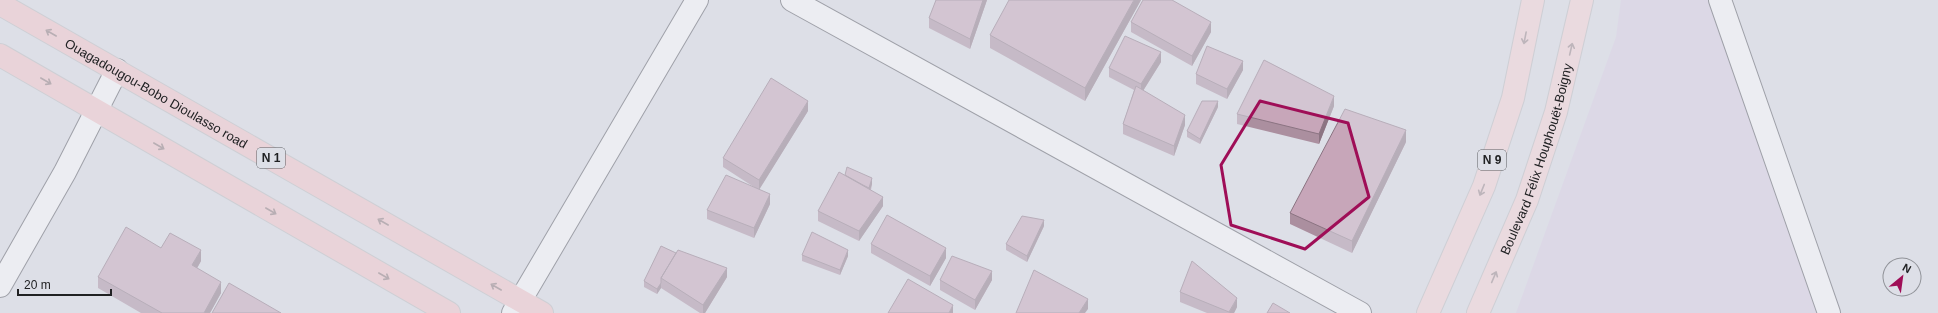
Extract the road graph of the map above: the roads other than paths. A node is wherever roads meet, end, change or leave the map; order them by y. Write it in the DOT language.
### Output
graph roads {
  1 [pos="697,0"];
  2 [pos="792,0"];
  3 [pos="1533,0"];
  4 [pos="1720,0"];
  5 [pos="1578,1"];
  6 [pos="0,4"];
  7 [pos="0,55"];
  8 [pos="116,70"];
  9 [pos="96,110"];
  10 [pos="0,286"];
  11 [pos="516,307"];
  12 [pos="448,313"];
  13 [pos="542,313"];
  14 [pos="1360,313"];
  15 [pos="1428,313"];
  16 [pos="1478,313"];
  17 [pos="1829,313"];
  1 -- 11 [label="street"];
  2 -- 14 [label="street"];
  3 -- 15 [label="main road, N 9, one-way"];
  4 -- 17 [label="street"];
  16 -- 5 [label="main road, Boulevard Félix Houphouët-Boigny, one-way"];
  8 -- 6 [label="highway, Ouagadougou-Bobo Dioulasso road / N 1, one-way"];
  7 -- 9 [label="highway, one-way"];
  8 -- 9 [label="street"];
  11 -- 8 [label="highway, Ouagadougou-Bobo Dioulasso road / N 1, one-way"];
  9 -- 10 [label="street"];
  9 -- 12 [label="highway, one-way"];
  11 -- 13 [label="highway, Ouagadougou-Bobo Dioulasso road / N 1"];
}
